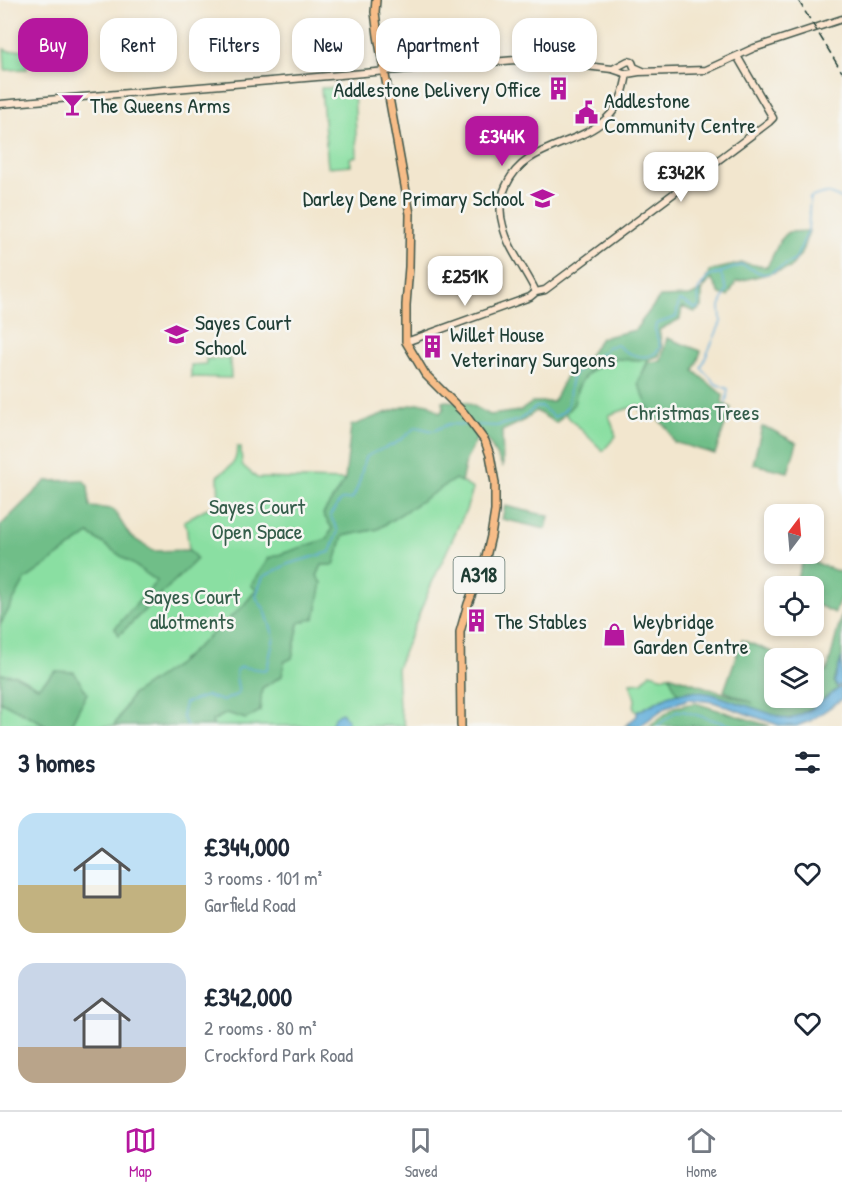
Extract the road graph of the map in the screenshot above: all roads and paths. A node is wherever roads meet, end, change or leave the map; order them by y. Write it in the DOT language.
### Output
graph roads {
  1 [pos="376,0"];
  2 [pos="842,20"];
  3 [pos="376,22"];
  4 [pos="737,56"];
  5 [pos="500,61"];
  6 [pos="621,68"];
  7 [pos="631,71"];
  8 [pos="376,72"];
  9 [pos="385,72"];
  10 [pos="0,104"];
  11 [pos="536,292"];
  12 [pos="406,342"];
  13 [pos="461,726"];
  1 -- 3 [label="main road"];
  2 -- 4 [label="main road"];
  4 -- 7 [label="main road"];
  4 -- 11 [label="main road"];
  5 -- 6 [label="main road"];
  6 -- 7 [label="main road"];
  6 -- 7 [label="main road"];
  7 -- 11 [label="main road"];
  8 -- 10 [label="main road"];
  9 -- 12 [label="main road"];
  11 -- 12 [label="main road"];
  12 -- 13 [label="main road, A318"];
}
